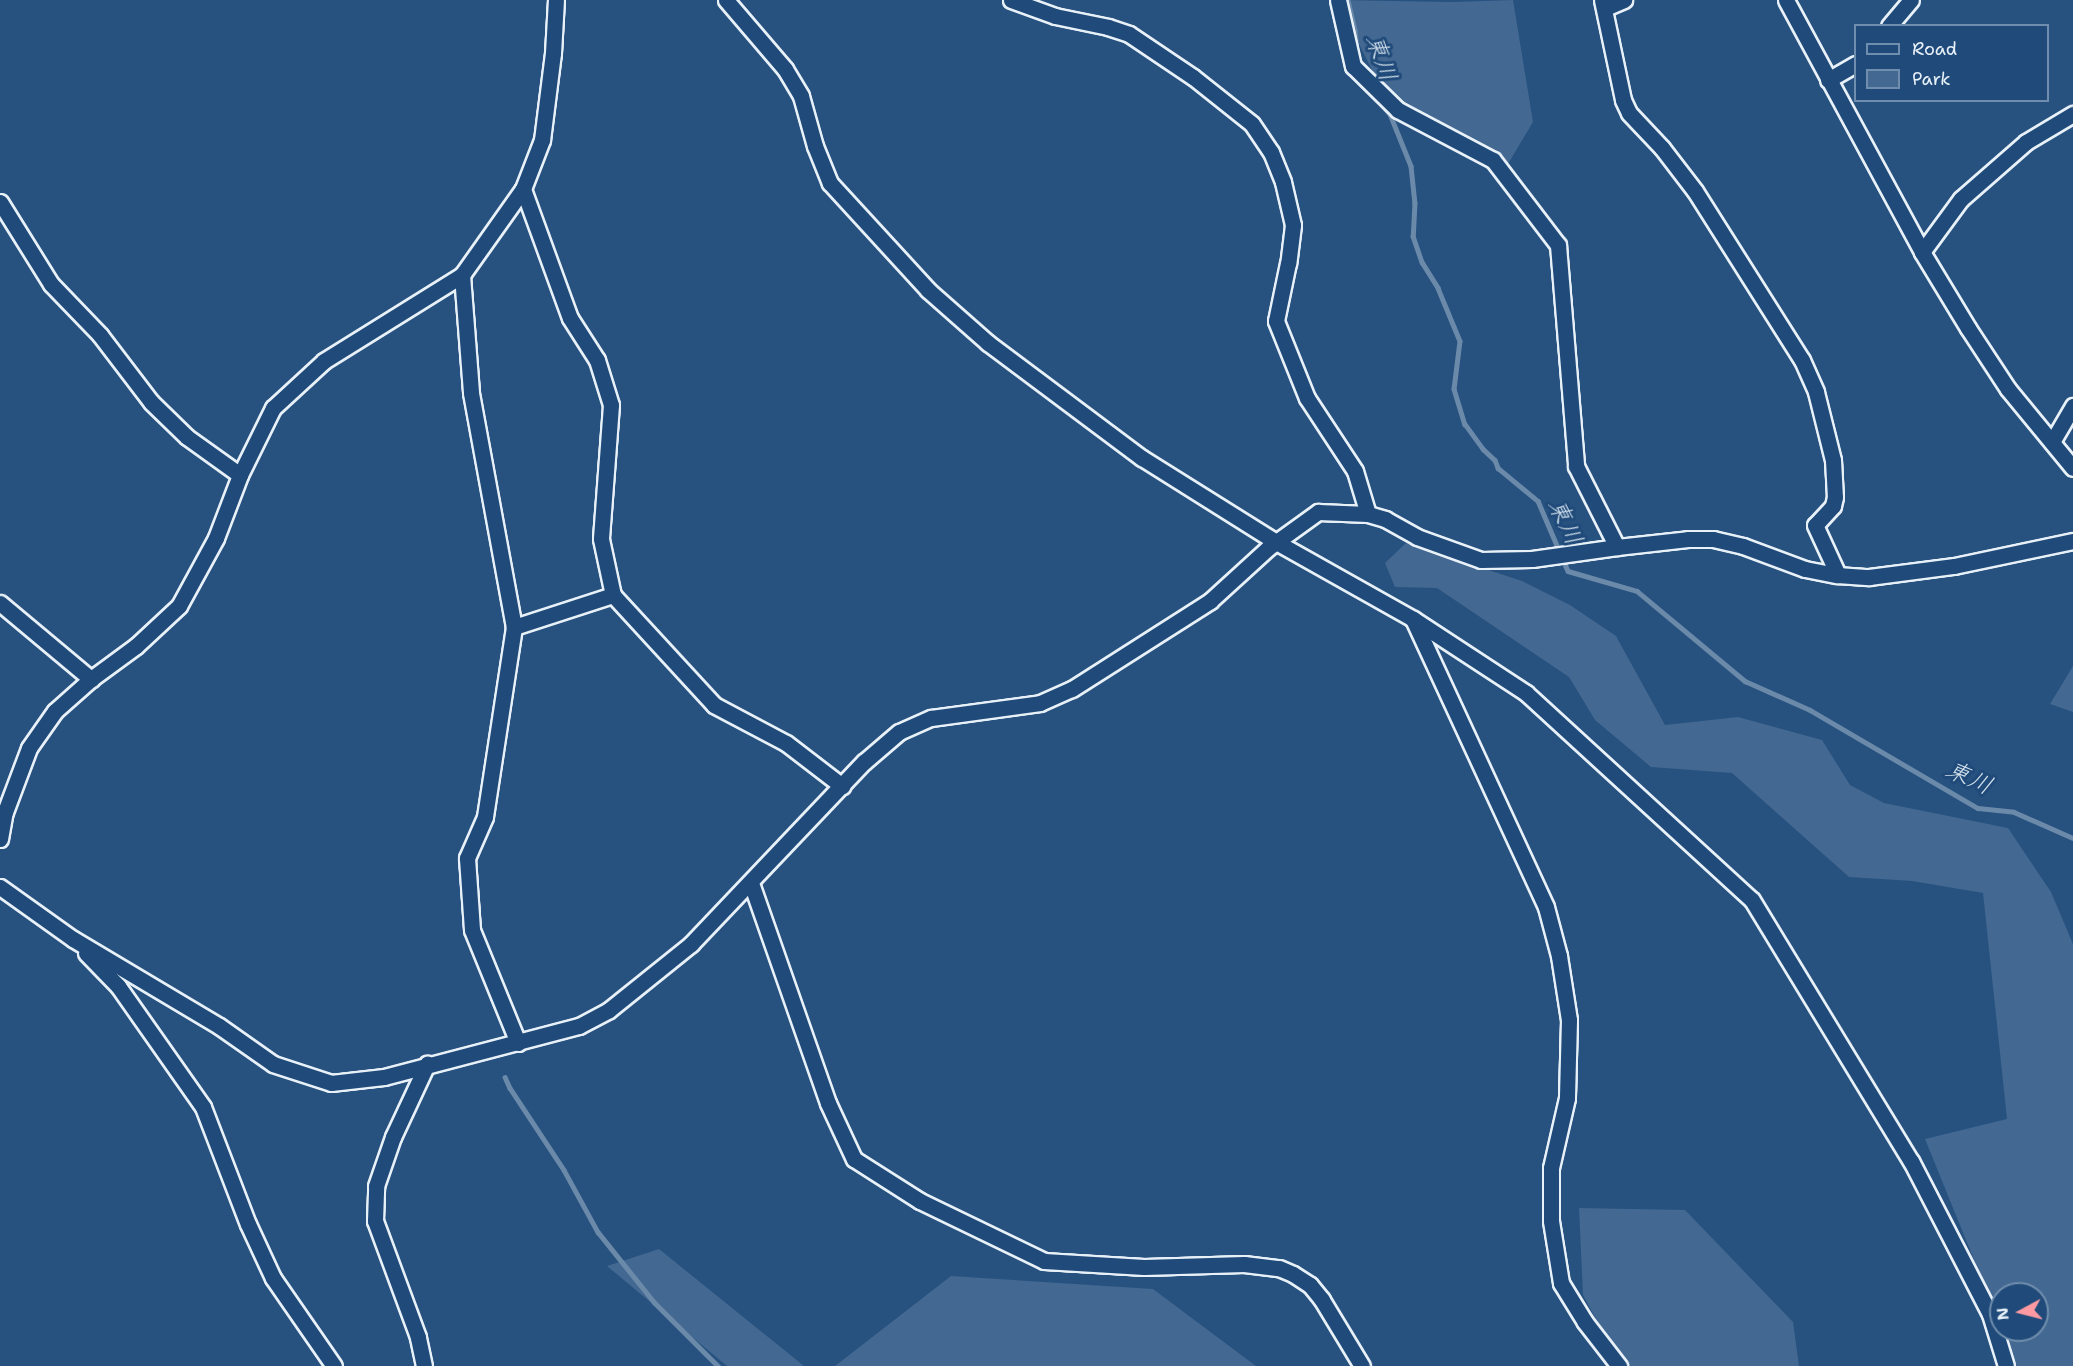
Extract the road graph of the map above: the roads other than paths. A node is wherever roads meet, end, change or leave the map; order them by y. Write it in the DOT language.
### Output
graph roads {
  1 [pos="556,0"];
  2 [pos="726,0"];
  3 [pos="1011,0"];
  4 [pos="1338,0"];
  5 [pos="1624,0"];
  6 [pos="1786,0"];
  7 [pos="1911,0"];
  8 [pos="1603,4"];
  9 [pos="1891,24"];
  10 [pos="1854,65"];
  11 [pos="1828,80"];
  12 [pos="2073,114"];
  13 [pos="523,189"];
  14 [pos="0,202"];
  15 [pos="1922,252"];
  16 [pos="462,275"];
  17 [pos="2073,406"];
  18 [pos="2052,442"];
  19 [pos="2073,468"];
  20 [pos="240,475"];
  21 [pos="1368,514"];
  22 [pos="2073,540"];
  23 [pos="1276,543"];
  24 [pos="1617,547"];
  25 [pos="1839,575"];
  26 [pos="613,595"];
  27 [pos="0,603"];
  28 [pos="1413,619"];
  29 [pos="514,627"];
  30 [pos="92,679"];
  31 [pos="842,786"];
  32 [pos="0,839"];
  33 [pos="751,883"];
  34 [pos="0,887"];
  35 [pos="73,939"];
  36 [pos="518,1043"];
  37 [pos="427,1064"];
  38 [pos="334,1366"];
  39 [pos="424,1366"];
  40 [pos="1362,1366"];
  41 [pos="1619,1366"];
  42 [pos="2006,1366"];
  1 -- 13 [label="street"];
  2 -- 23 [label="street"];
  3 -- 21 [label="street"];
  4 -- 24 [label="street"];
  5 -- 8 [label="street"];
  6 -- 11 [label="street"];
  7 -- 9 [label="street"];
  8 -- 25 [label="street"];
  10 -- 11 [label="street"];
  11 -- 15 [label="street"];
  12 -- 15 [label="street"];
  13 -- 16 [label="street"];
  13 -- 26 [label="street"];
  14 -- 20 [label="street"];
  15 -- 18 [label="street"];
  16 -- 20 [label="street"];
  16 -- 29 [label="street"];
  17 -- 18 [label="street"];
  18 -- 19 [label="street"];
  20 -- 30 [label="street"];
  21 -- 23 [label="street"];
  21 -- 24 [label="street"];
  22 -- 25 [label="street"];
  23 -- 28 [label="street"];
  23 -- 31 [label="street"];
  24 -- 25 [label="street"];
  26 -- 29 [label="street"];
  26 -- 31 [label="street"];
  27 -- 30 [label="street"];
  28 -- 41 [label="street"];
  28 -- 42 [label="street"];
  29 -- 36 [label="street"];
  30 -- 32 [label="street"];
  31 -- 33 [label="street"];
  33 -- 36 [label="street"];
  33 -- 40 [label="street"];
  34 -- 35 [label="street"];
  35 -- 37 [label="street"];
  35 -- 38 [label="street"];
  36 -- 37 [label="street"];
  37 -- 39 [label="street"];
}
